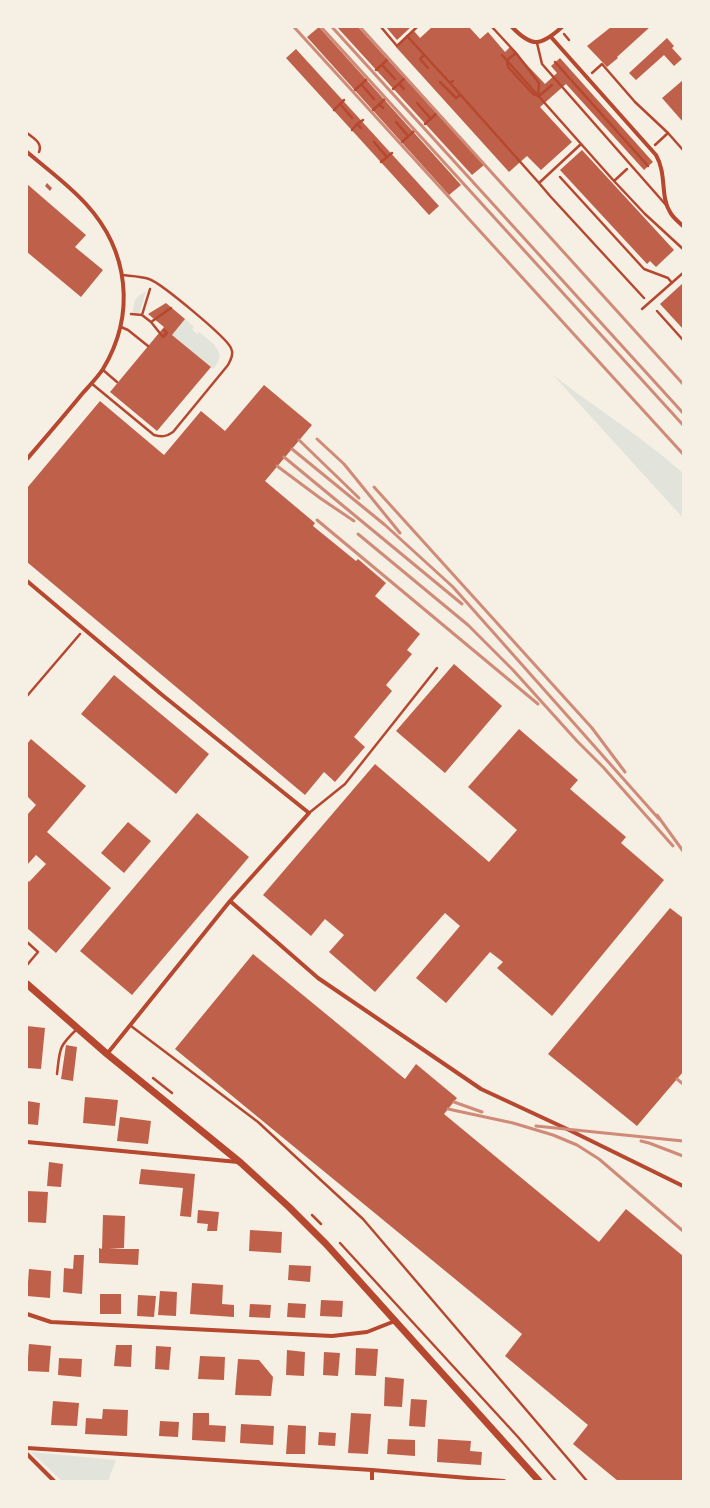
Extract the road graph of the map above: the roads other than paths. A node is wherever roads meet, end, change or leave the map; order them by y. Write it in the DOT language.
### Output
graph roads {
  1 [pos="512,27"];
  2 [pos="562,27"];
  3 [pos="551,37"];
  4 [pos="537,43"];
  5 [pos="27,152"];
  6 [pos="560,177"];
  7 [pos="668,207"];
  8 [pos="683,226"];
  9 [pos="683,273"];
  10 [pos="122,275"];
  11 [pos="672,283"];
  12 [pos="642,309"];
  13 [pos="657,311"];
  14 [pos="121,327"];
  15 [pos="683,340"];
  16 [pos="148,346"];
  17 [pos="102,370"];
  18 [pos="117,382"];
  19 [pos="91,383"];
  20 [pos="27,459"];
  21 [pos="29,583"];
  22 [pos="27,589"];
  23 [pos="437,668"];
  24 [pos="309,813"];
  25 [pos="230,902"];
  26 [pos="27,942"];
  27 [pos="27,965"];
  28 [pos="27,984"];
  29 [pos="131,1026"];
  30 [pos="77,1028"];
  31 [pos="107,1054"];
  32 [pos="57,1074"];
  33 [pos="27,1142"];
  34 [pos="241,1162"];
  35 [pos="683,1186"];
  36 [pos="27,1314"];
  37 [pos="395,1321"];
  38 [pos="27,1448"];
  39 [pos="27,1454"];
  40 [pos="372,1470"];
  41 [pos="54,1481"];
  42 [pos="372,1481"];
  43 [pos="504,1481"];
  44 [pos="539,1481"];
  45 [pos="587,1481"];
  1 -- 4 [label="street"];
  2 -- 3 [label="street"];
  3 -- 4 [label="street"];
  3 -- 7 [label="street"];
  4 -- 7 [label="lane"];
  5 -- 10 [label="street"];
  6 -- 11 [label="lane"];
  7 -- 8 [label="street"];
  9 -- 11 [label="lane"];
  10 -- 14 [label="street"];
  10 -- 19 [label="lane"];
  11 -- 12 [label="lane"];
  13 -- 15 [label="lane"];
  14 -- 16 [label="lane"];
  14 -- 17 [label="street"];
  17 -- 18 [label="lane"];
  17 -- 19 [label="street"];
  19 -- 20 [label="street"];
  21 -- 22 [label="lane"];
  21 -- 24 [label="street"];
  23 -- 24 [label="lane"];
  24 -- 25 [label="street"];
  25 -- 29 [label="street"];
  25 -- 35 [label="street"];
  26 -- 27 [label="lane"];
  28 -- 30 [label="street"];
  29 -- 31 [label="street"];
  29 -- 45 [label="lane"];
  30 -- 31 [label="street"];
  30 -- 32 [label="lane"];
  31 -- 34 [label="street"];
  33 -- 34 [label="street"];
  34 -- 37 [label="street"];
  36 -- 37 [label="street"];
  37 -- 44 [label="street"];
  38 -- 40 [label="street"];
  39 -- 41 [label="street"];
  40 -- 42 [label="street"];
  40 -- 43 [label="street"];
}
